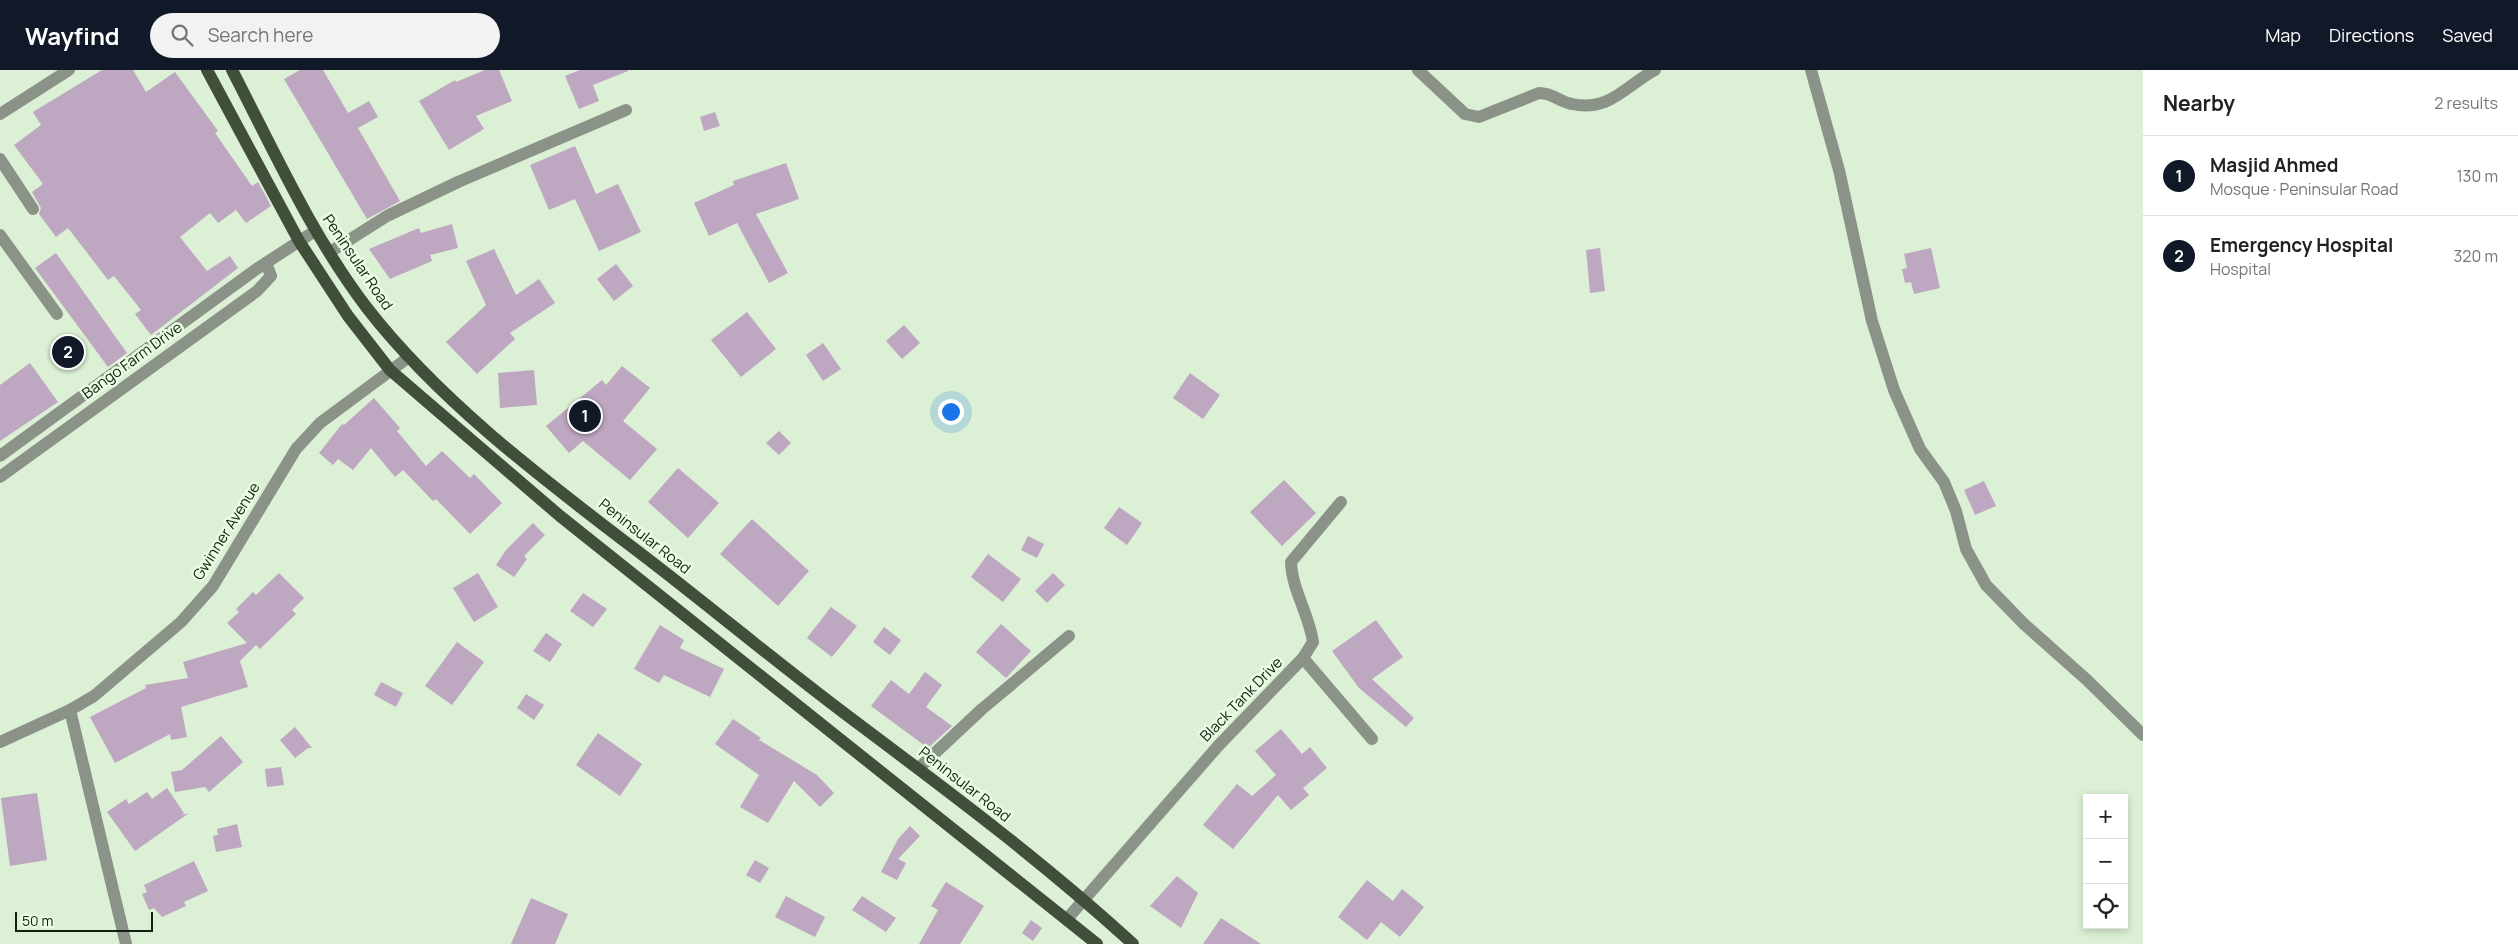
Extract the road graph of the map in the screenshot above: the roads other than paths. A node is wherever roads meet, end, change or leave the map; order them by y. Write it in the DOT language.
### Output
graph roads {
  1 [pos="69,70"];
  2 [pos="206,70"];
  3 [pos="232,70"];
  4 [pos="1418,70"];
  5 [pos="1655,70"];
  6 [pos="1811,70"];
  7 [pos="626,110"];
  8 [pos="0,114"];
  9 [pos="0,159"];
  10 [pos="33,209"];
  11 [pos="315,231"];
  12 [pos="0,235"];
  13 [pos="299,240"];
  14 [pos="330,252"];
  15 [pos="266,263"];
  16 [pos="57,314"];
  17 [pos="409,357"];
  18 [pos="390,370"];
  19 [pos="0,456"];
  20 [pos="0,477"];
  21 [pos="1341,502"];
  22 [pos="1069,636"];
  23 [pos="1303,658"];
  24 [pos="70,710"];
  25 [pos="2143,736"];
  26 [pos="1372,739"];
  27 [pos="0,742"];
  28 [pos="919,768"];
  29 [pos="1084,898"];
  30 [pos="1067,919"];
  31 [pos="126,944"];
  32 [pos="1097,944"];
  33 [pos="1133,944"];
  1 -- 8 [label="street"];
  2 -- 13 [label="main road"];
  3 -- 11 [label="main road, Peninsular Road"];
  4 -- 5 [label="street"];
  6 -- 25 [label="street"];
  7 -- 14 [label="street"];
  9 -- 10 [label="street"];
  11 -- 13 [label="street"];
  11 -- 14 [label="main road, Peninsular Road"];
  12 -- 16 [label="street"];
  13 -- 15 [label="street"];
  13 -- 18 [label="main road"];
  14 -- 17 [label="main road, Peninsular Road"];
  15 -- 19 [label="street"];
  15 -- 20 [label="street, Bango Farm Drive"];
  17 -- 18 [label="street, Gwinner Avenue"];
  17 -- 28 [label="main road, Peninsular Road"];
  18 -- 24 [label="street, Gwinner Avenue"];
  18 -- 30 [label="main road"];
  21 -- 23 [label="street, Black Tank Drive"];
  22 -- 28 [label="street"];
  23 -- 26 [label="street"];
  23 -- 29 [label="street, Black Tank Drive"];
  24 -- 27 [label="street, Gwinner Avenue"];
  24 -- 31 [label="street"];
  28 -- 29 [label="main road, Peninsular Road"];
  29 -- 30 [label="street, Black Tank Drive"];
  29 -- 33 [label="main road, Peninsular Road"];
  30 -- 32 [label="main road"];
}
